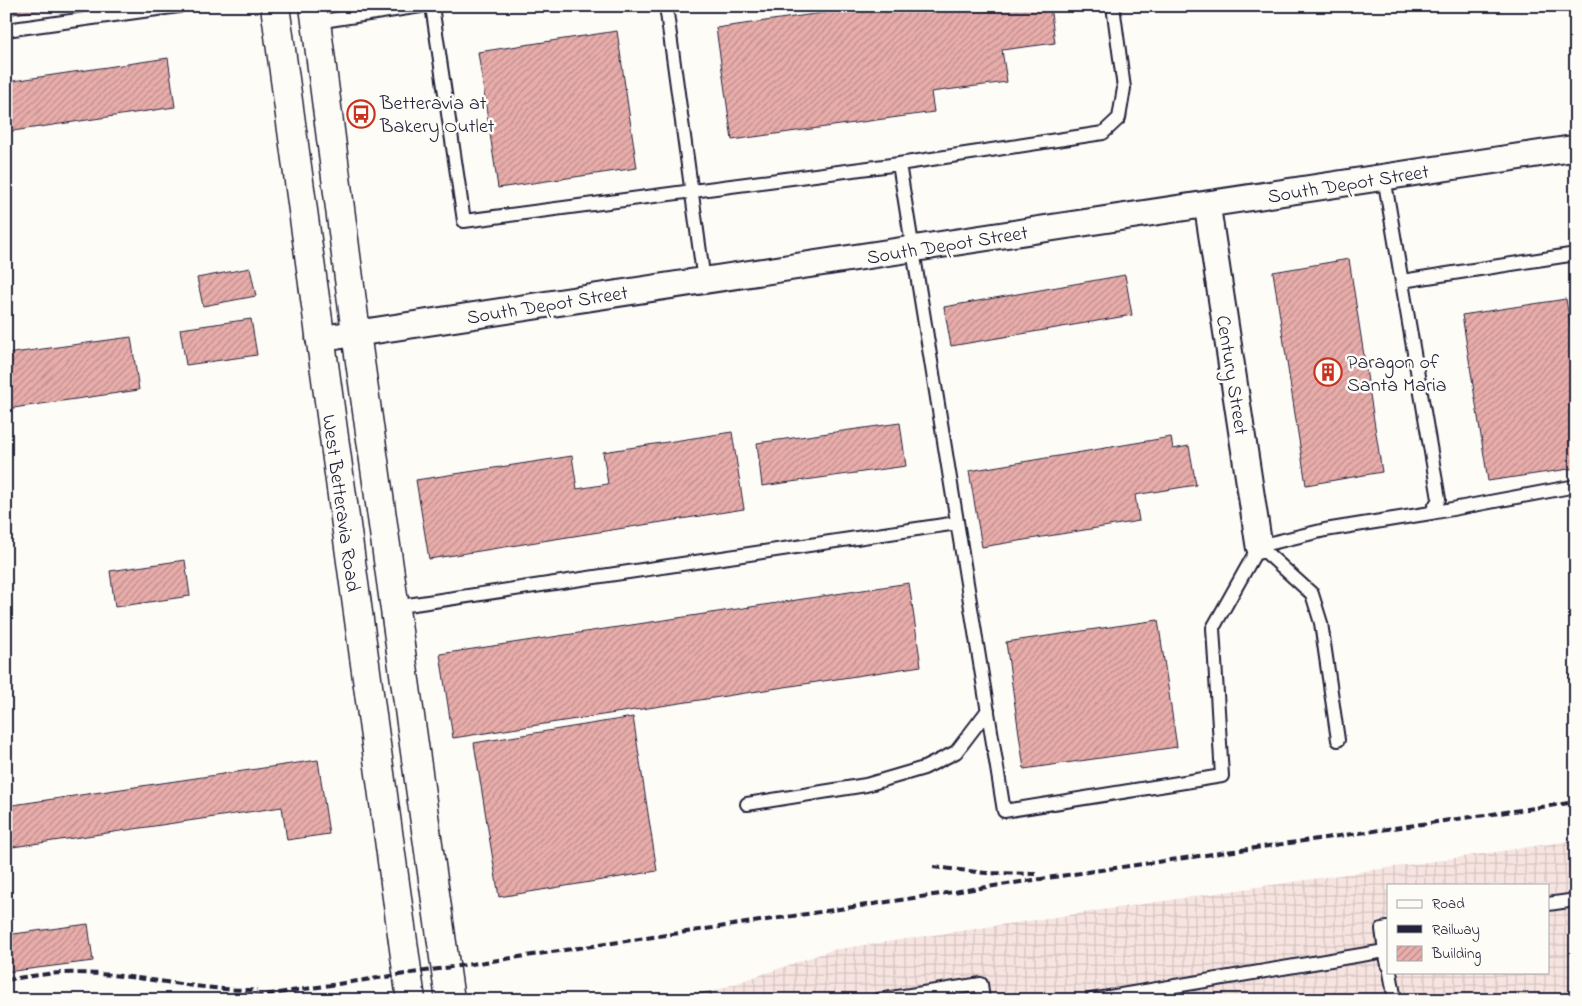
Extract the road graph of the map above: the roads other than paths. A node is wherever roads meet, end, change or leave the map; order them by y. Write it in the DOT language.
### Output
graph roads {
  1 [pos="179,6"];
  2 [pos="275,6"];
  3 [pos="421,6"];
  4 [pos="432,6"];
  5 [pos="666,6"];
  6 [pos="1113,6"];
  7 [pos="315,14"];
  8 [pos="6,30"];
  9 [pos="1576,148"];
  10 [pos="899,164"];
  11 [pos="1384,177"];
  12 [pos="692,192"];
  13 [pos="1207,204"];
  14 [pos="911,249"];
  15 [pos="1576,254"];
  16 [pos="704,281"];
  17 [pos="1402,281"];
  18 [pos="356,334"];
  19 [pos="319,339"];
  20 [pos="1576,486"];
  21 [pos="1431,512"];
  22 [pos="957,523"];
  23 [pos="1259,546"];
  24 [pos="394,607"];
  25 [pos="988,710"];
  26 [pos="1338,740"];
  27 [pos="747,804"];
  28 [pos="1576,900"];
  29 [pos="1550,904"];
  30 [pos="1387,928"];
  31 [pos="1386,951"];
  32 [pos="1387,958"];
  33 [pos="1390,974"];
  34 [pos="955,994"];
  35 [pos="411,1000"];
  36 [pos="450,1000"];
  37 [pos="878,1000"];
  38 [pos="983,1000"];
  39 [pos="1091,1000"];
  40 [pos="1395,1000"];
  1 -- 8 [label="lane"];
  2 -- 19 [label="main road, West Betteravia Road"];
  3 -- 7 [label="lane"];
  4 -- 12 [label="lane"];
  5 -- 12 [label="lane"];
  6 -- 10 [label="lane"];
  7 -- 18 [label="main road, West Betteravia Road"];
  9 -- 11 [label="street, South Depot Street"];
  10 -- 12 [label="lane"];
  10 -- 14 [label="lane"];
  11 -- 13 [label="street, South Depot Street"];
  11 -- 17 [label="lane"];
  12 -- 16 [label="lane"];
  13 -- 14 [label="street, South Depot Street"];
  13 -- 23 [label="street, Century Street"];
  14 -- 16 [label="street, South Depot Street"];
  14 -- 22 [label="lane"];
  15 -- 17 [label="lane"];
  16 -- 18 [label="street, South Depot Street"];
  17 -- 21 [label="lane"];
  18 -- 19 [label="street, South Depot Street"];
  18 -- 24 [label="main road, West Betteravia Road"];
  19 -- 35 [label="main road, West Betteravia Road"];
  20 -- 21 [label="lane"];
  21 -- 23 [label="lane"];
  22 -- 24 [label="lane"];
  22 -- 25 [label="lane"];
  23 -- 25 [label="lane"];
  23 -- 26 [label="lane"];
  24 -- 36 [label="main road, West Betteravia Road"];
  25 -- 27 [label="lane"];
  28 -- 29 [label="lane"];
  30 -- 31 [label="lane"];
  31 -- 32 [label="lane"];
  31 -- 39 [label="lane"];
  33 -- 40 [label="lane"];
  34 -- 37 [label="lane"];
  34 -- 38 [label="lane"];
}
